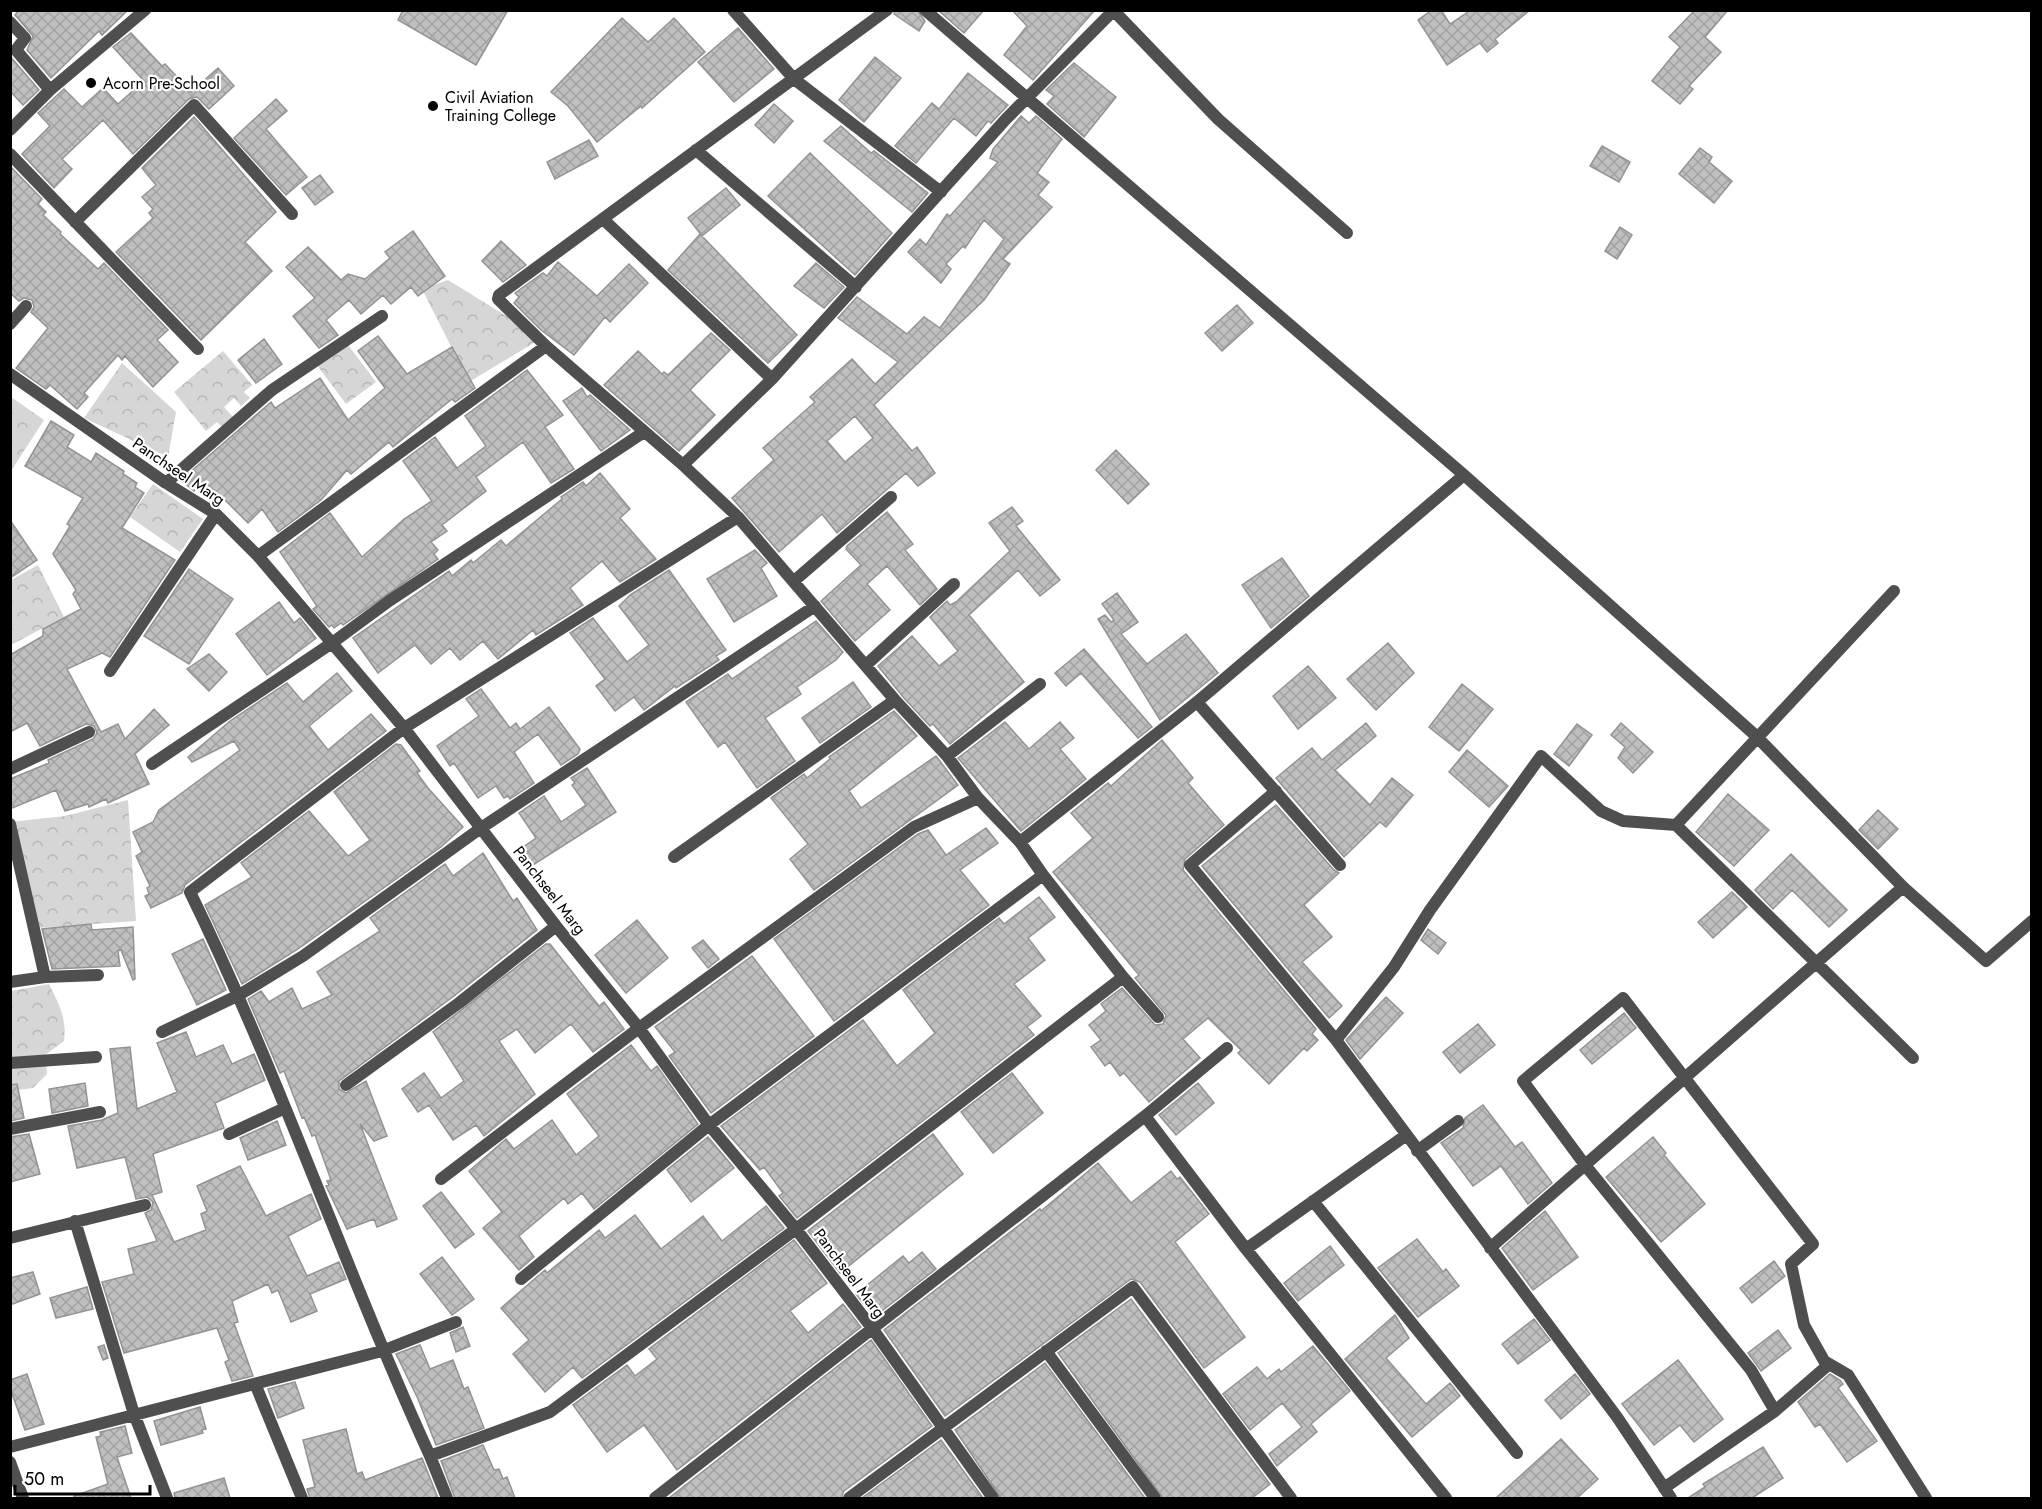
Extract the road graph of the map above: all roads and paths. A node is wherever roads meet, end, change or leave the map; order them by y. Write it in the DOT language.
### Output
graph roads {
  1 [pos="145,10"];
  2 [pos="733,10"];
  3 [pos="886,10"];
  4 [pos="924,10"];
  5 [pos="1113,11"];
  6 [pos="10,22"];
  7 [pos="794,79"];
  8 [pos="50,90"];
  9 [pos="1026,99"];
  10 [pos="10,130"];
  11 [pos="696,150"];
  12 [pos="10,154"];
  13 [pos="941,192"];
  14 [pos="292,214"];
  15 [pos="603,219"];
  16 [pos="75,222"];
  17 [pos="1347,233"];
  18 [pos="856,287"];
  19 [pos="26,306"];
  20 [pos="382,316"];
  21 [pos="10,324"];
  22 [pos="546,346"];
  23 [pos="198,350"];
  24 [pos="10,374"];
  25 [pos="772,379"];
  26 [pos="644,432"];
  27 [pos="683,465"];
  28 [pos="1464,475"];
  29 [pos="166,483"];
  30 [pos="891,497"];
  31 [pos="216,514"];
  32 [pos="738,517"];
  33 [pos="258,556"];
  34 [pos="794,581"];
  35 [pos="954,584"];
  36 [pos="1894,591"];
  37 [pos="815,606"];
  38 [pos="332,643"];
  39 [pos="866,665"];
  40 [pos="111,670"];
  41 [pos="1040,684"];
  42 [pos="895,700"];
  43 [pos="1197,702"];
  44 [pos="404,728"];
  45 [pos="89,732"];
  46 [pos="1757,738"];
  47 [pos="947,756"];
  48 [pos="152,764"];
  49 [pos="10,769"];
  50 [pos="1276,791"];
  51 [pos="978,798"];
  52 [pos="10,824"];
  53 [pos="1676,825"];
  54 [pos="481,828"];
  55 [pos="1020,842"];
  56 [pos="675,857"];
  57 [pos="1340,865"];
  58 [pos="1043,875"];
  59 [pos="1903,887"];
  60 [pos="2031,921"];
  61 [pos="556,926"];
  62 [pos="1816,963"];
  63 [pos="98,975"];
  64 [pos="45,977"];
  65 [pos="1123,977"];
  66 [pos="10,982"];
  67 [pos="239,995"];
  68 [pos="1158,1017"];
  69 [pos="639,1028"];
  70 [pos="162,1032"];
  71 [pos="1335,1040"];
  72 [pos="1227,1048"];
  73 [pos="96,1056"];
  74 [pos="1913,1058"];
  75 [pos="10,1063"];
  76 [pos="1684,1079"];
  77 [pos="346,1085"];
  78 [pos="285,1108"];
  79 [pos="100,1112"];
  80 [pos="1145,1116"];
  81 [pos="1458,1121"];
  82 [pos="708,1125"];
  83 [pos="10,1130"];
  84 [pos="229,1134"];
  85 [pos="1405,1136"];
  86 [pos="1417,1151"];
  87 [pos="1585,1165"];
  88 [pos="441,1179"];
  89 [pos="1313,1201"];
  90 [pos="145,1205"];
  91 [pos="75,1221"];
  92 [pos="796,1229"];
  93 [pos="10,1238"];
  94 [pos="1490,1248"];
  95 [pos="1246,1249"];
  96 [pos="521,1279"];
  97 [pos="456,1323"];
  98 [pos="872,1328"];
  99 [pos="382,1351"];
  100 [pos="1046,1351"];
  101 [pos="1824,1361"];
  102 [pos="255,1386"];
  103 [pos="1775,1411"];
  104 [pos="134,1414"];
  105 [pos="940,1428"];
  106 [pos="10,1447"];
  107 [pos="1517,1453"];
  108 [pos="430,1456"];
  109 [pos="10,1462"];
  110 [pos="1667,1493"];
  111 [pos="23,1498"];
  112 [pos="166,1498"];
  113 [pos="302,1498"];
  114 [pos="447,1498"];
  115 [pos="655,1498"];
  116 [pos="849,1498"];
  117 [pos="993,1498"];
  118 [pos="1155,1498"];
  119 [pos="1291,1498"];
  120 [pos="1446,1498"];
  121 [pos="1926,1498"];
  1 -- 8 [label="street"];
  2 -- 7 [label="street"];
  3 -- 7 [label="street"];
  4 -- 9 [label="street"];
  5 -- 9 [label="street"];
  5 -- 17 [label="street"];
  6 -- 8 [label="street"];
  7 -- 11 [label="street"];
  7 -- 13 [label="street"];
  8 -- 10 [label="street"];
  9 -- 13 [label="street"];
  9 -- 28 [label="street"];
  11 -- 15 [label="street"];
  11 -- 18 [label="street"];
  12 -- 16 [label="street"];
  13 -- 18 [label="street"];
  14 -- 16 [label="street"];
  15 -- 22 [label="street"];
  15 -- 25 [label="street"];
  16 -- 23 [label="street"];
  18 -- 25 [label="street"];
  19 -- 21 [label="street"];
  20 -- 29 [label="street"];
  22 -- 26 [label="street"];
  22 -- 33 [label="street"];
  24 -- 29 [label="street, Panchseel Marg"];
  25 -- 27 [label="street"];
  26 -- 27 [label="street"];
  26 -- 38 [label="street"];
  27 -- 32 [label="street"];
  28 -- 43 [label="street"];
  28 -- 46 [label="street"];
  29 -- 31 [label="street, Panchseel Marg"];
  30 -- 34 [label="street"];
  31 -- 33 [label="street, Panchseel Marg"];
  31 -- 40 [label="street"];
  32 -- 34 [label="street"];
  32 -- 44 [label="street"];
  33 -- 38 [label="street, Panchseel Marg"];
  34 -- 37 [label="street"];
  35 -- 39 [label="street"];
  36 -- 46 [label="street"];
  37 -- 39 [label="street"];
  37 -- 54 [label="street"];
  38 -- 44 [label="street, Panchseel Marg"];
  38 -- 48 [label="street"];
  39 -- 42 [label="street"];
  41 -- 47 [label="street"];
  42 -- 47 [label="street"];
  42 -- 56 [label="street"];
  43 -- 50 [label="street"];
  43 -- 55 [label="street"];
  44 -- 54 [label="street, Panchseel Marg"];
  44 -- 67 [label="street"];
  45 -- 49 [label="street"];
  46 -- 53 [label="street"];
  46 -- 59 [label="street"];
  47 -- 51 [label="street"];
  50 -- 57 [label="street"];
  50 -- 71 [label="street"];
  51 -- 55 [label="street"];
  51 -- 69 [label="street"];
  52 -- 64 [label="street"];
  53 -- 62 [label="street"];
  53 -- 71 [label="street"];
  54 -- 61 [label="street, Panchseel Marg"];
  54 -- 67 [label="street"];
  55 -- 58 [label="street"];
  58 -- 65 [label="street"];
  58 -- 82 [label="street"];
  59 -- 60 [label="street"];
  59 -- 62 [label="street"];
  61 -- 69 [label="street, Panchseel Marg"];
  61 -- 77 [label="street"];
  62 -- 74 [label="street"];
  62 -- 76 [label="street"];
  63 -- 64 [label="street"];
  64 -- 66 [label="street"];
  65 -- 68 [label="street"];
  65 -- 92 [label="street"];
  67 -- 70 [label="street"];
  67 -- 78 [label="street"];
  69 -- 82 [label="street, Panchseel Marg"];
  69 -- 88 [label="street"];
  71 -- 85 [label="street"];
  72 -- 80 [label="street"];
  73 -- 75 [label="street"];
  76 -- 87 [label="street"];
  76 -- 87 [label="street"];
  76 -- 101 [label="street"];
  78 -- 84 [label="street"];
  78 -- 99 [label="street"];
  79 -- 83 [label="street"];
  80 -- 95 [label="street"];
  80 -- 98 [label="street"];
  81 -- 86 [label="street"];
  82 -- 92 [label="street, Panchseel Marg"];
  82 -- 96 [label="street"];
  85 -- 86 [label="street"];
  85 -- 89 [label="street"];
  86 -- 94 [label="street"];
  87 -- 94 [label="street"];
  87 -- 103 [label="street"];
  89 -- 95 [label="street"];
  89 -- 107 [label="street"];
  90 -- 91 [label="street"];
  91 -- 93 [label="street"];
  91 -- 104 [label="street"];
  92 -- 98 [label="street, Panchseel Marg"];
  92 -- 108 [label="street"];
  94 -- 110 [label="street"];
  95 -- 120 [label="street"];
  97 -- 99 [label="street"];
  98 -- 105 [label="street, Panchseel Marg"];
  98 -- 115 [label="street"];
  99 -- 102 [label="street"];
  99 -- 108 [label="street"];
  100 -- 105 [label="street"];
  100 -- 118 [label="street"];
  100 -- 119 [label="street"];
  101 -- 103 [label="street"];
  101 -- 121 [label="street"];
  102 -- 104 [label="street"];
  102 -- 113 [label="street"];
  103 -- 110 [label="street"];
  104 -- 106 [label="street"];
  104 -- 112 [label="street"];
  105 -- 116 [label="street"];
  105 -- 117 [label="street, Panchseel Marg"];
  108 -- 114 [label="street"];
  109 -- 111 [label="street"];
}
